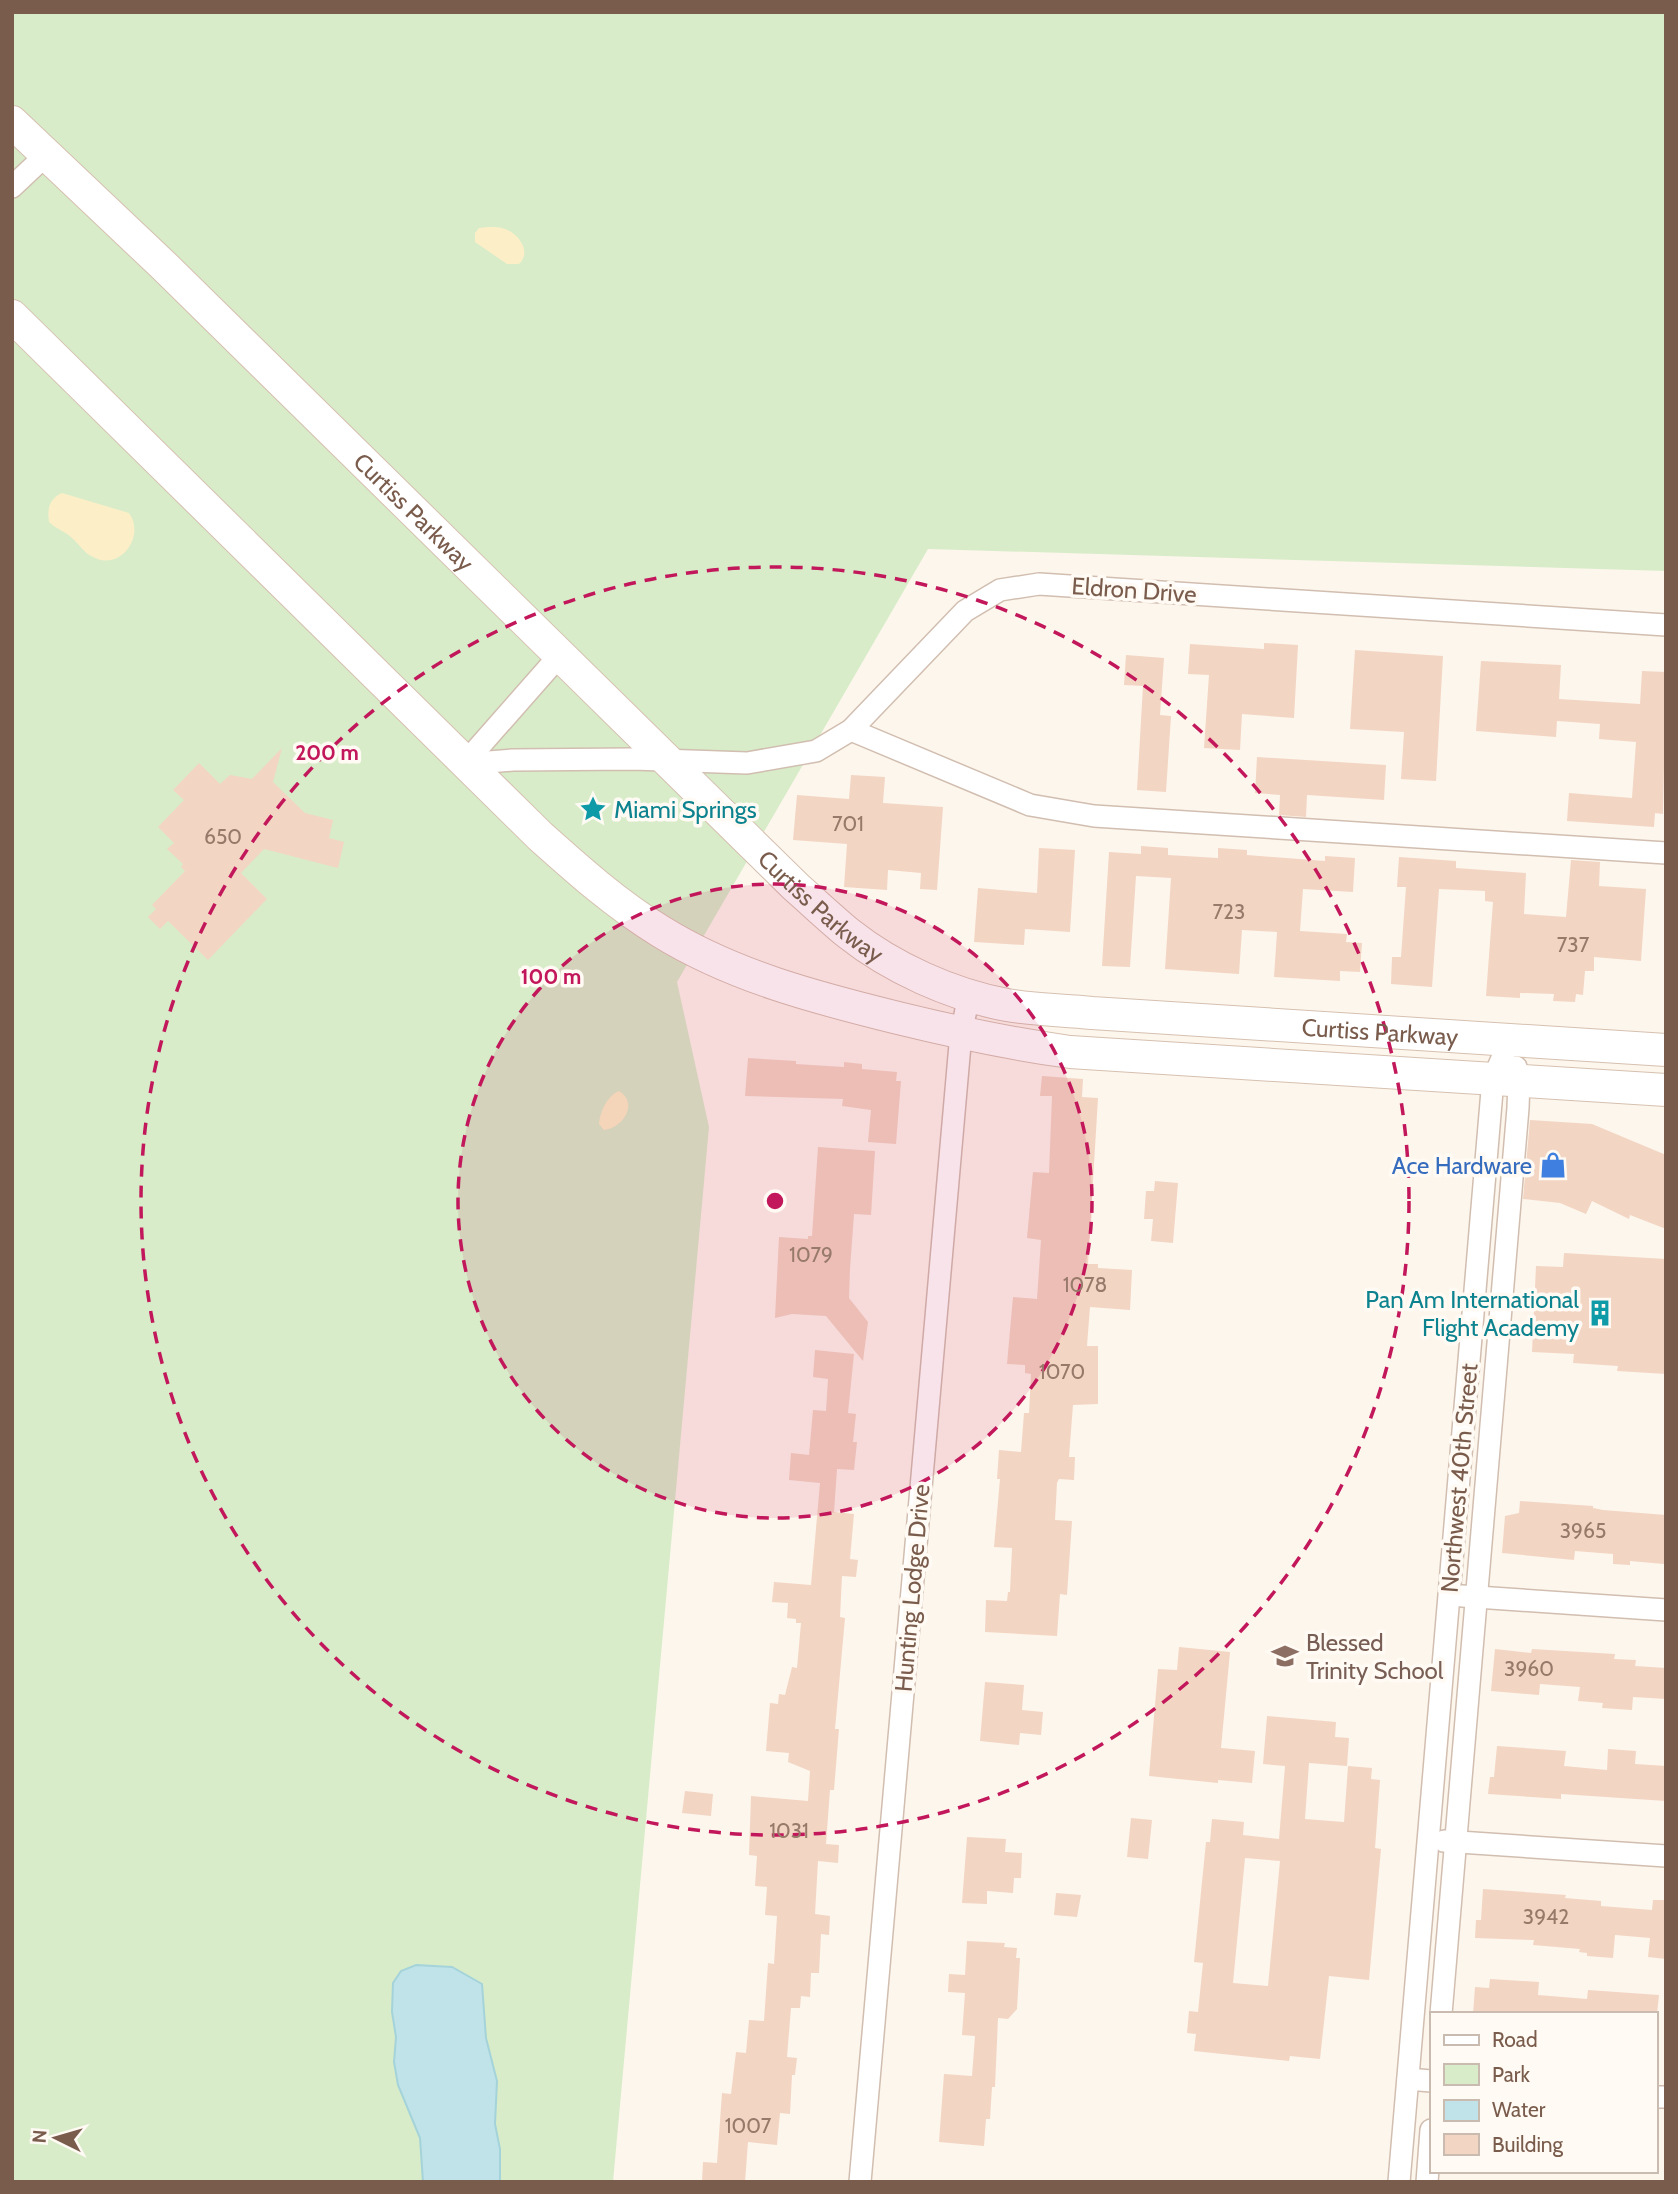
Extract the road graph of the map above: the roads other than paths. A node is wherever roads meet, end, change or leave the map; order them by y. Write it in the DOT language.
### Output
graph roads {
  1 [pos="12,122"];
  2 [pos="46,155"];
  3 [pos="12,187"];
  4 [pos="12,316"];
  5 [pos="1666,625"];
  6 [pos="559,656"];
  7 [pos="851,730"];
  8 [pos="665,760"];
  9 [pos="464,764"];
  10 [pos="1666,853"];
  11 [pos="970,996"];
  12 [pos="961,1033"];
  13 [pos="1510,1040"];
  14 [pos="1666,1051"];
  15 [pos="1506,1080"];
  16 [pos="1666,1090"];
  17 [pos="1449,1595"];
  18 [pos="1476,1597"];
  19 [pos="1666,1610"];
  20 [pos="1428,1840"];
  21 [pos="1456,1842"];
  22 [pos="1666,1856"];
  23 [pos="1441,2012"];
  24 [pos="1408,2079"];
  25 [pos="1430,2081"];
  26 [pos="1430,2143"];
  27 [pos="860,2182"];
  28 [pos="1399,2182"];
  29 [pos="1427,2182"];
  1 -- 2 [label="main road, Curtiss Parkway"];
  2 -- 3 [label="street"];
  2 -- 6 [label="main road, Curtiss Parkway"];
  4 -- 9 [label="main road, Curtiss Parkway"];
  5 -- 7 [label="street, Eldron Drive"];
  6 -- 8 [label="main road, Curtiss Parkway"];
  6 -- 9 [label="street"];
  7 -- 8 [label="street, Eldron Drive"];
  7 -- 10 [label="street"];
  8 -- 9 [label="street, Eldron Drive"];
  8 -- 11 [label="main road, Curtiss Parkway"];
  9 -- 12 [label="main road, Curtiss Parkway"];
  11 -- 12 [label="street, Hunting Lodge Drive"];
  11 -- 13 [label="main road, Curtiss Parkway"];
  12 -- 15 [label="main road, Curtiss Parkway"];
  12 -- 27 [label="street, Hunting Lodge Drive"];
  13 -- 14 [label="main road, Curtiss Parkway"];
  13 -- 15 [label="street, Northwest 40th Street"];
  15 -- 16 [label="main road, Curtiss Parkway"];
  15 -- 17 [label="street, Northwest 40th Street"];
  15 -- 18 [label="street, Northwest 40th Street"];
  17 -- 18 [label="street"];
  17 -- 20 [label="street, Northwest 40th Street"];
  18 -- 19 [label="street"];
  18 -- 21 [label="street, Northwest 40th Street"];
  20 -- 21 [label="street"];
  20 -- 24 [label="street, Northwest 40th Street"];
  21 -- 22 [label="street"];
  21 -- 23 [label="street, Northwest 40th Street"];
  24 -- 25 [label="street"];
  24 -- 28 [label="street, Northwest 40th Street"];
  26 -- 29 [label="street"];
}
